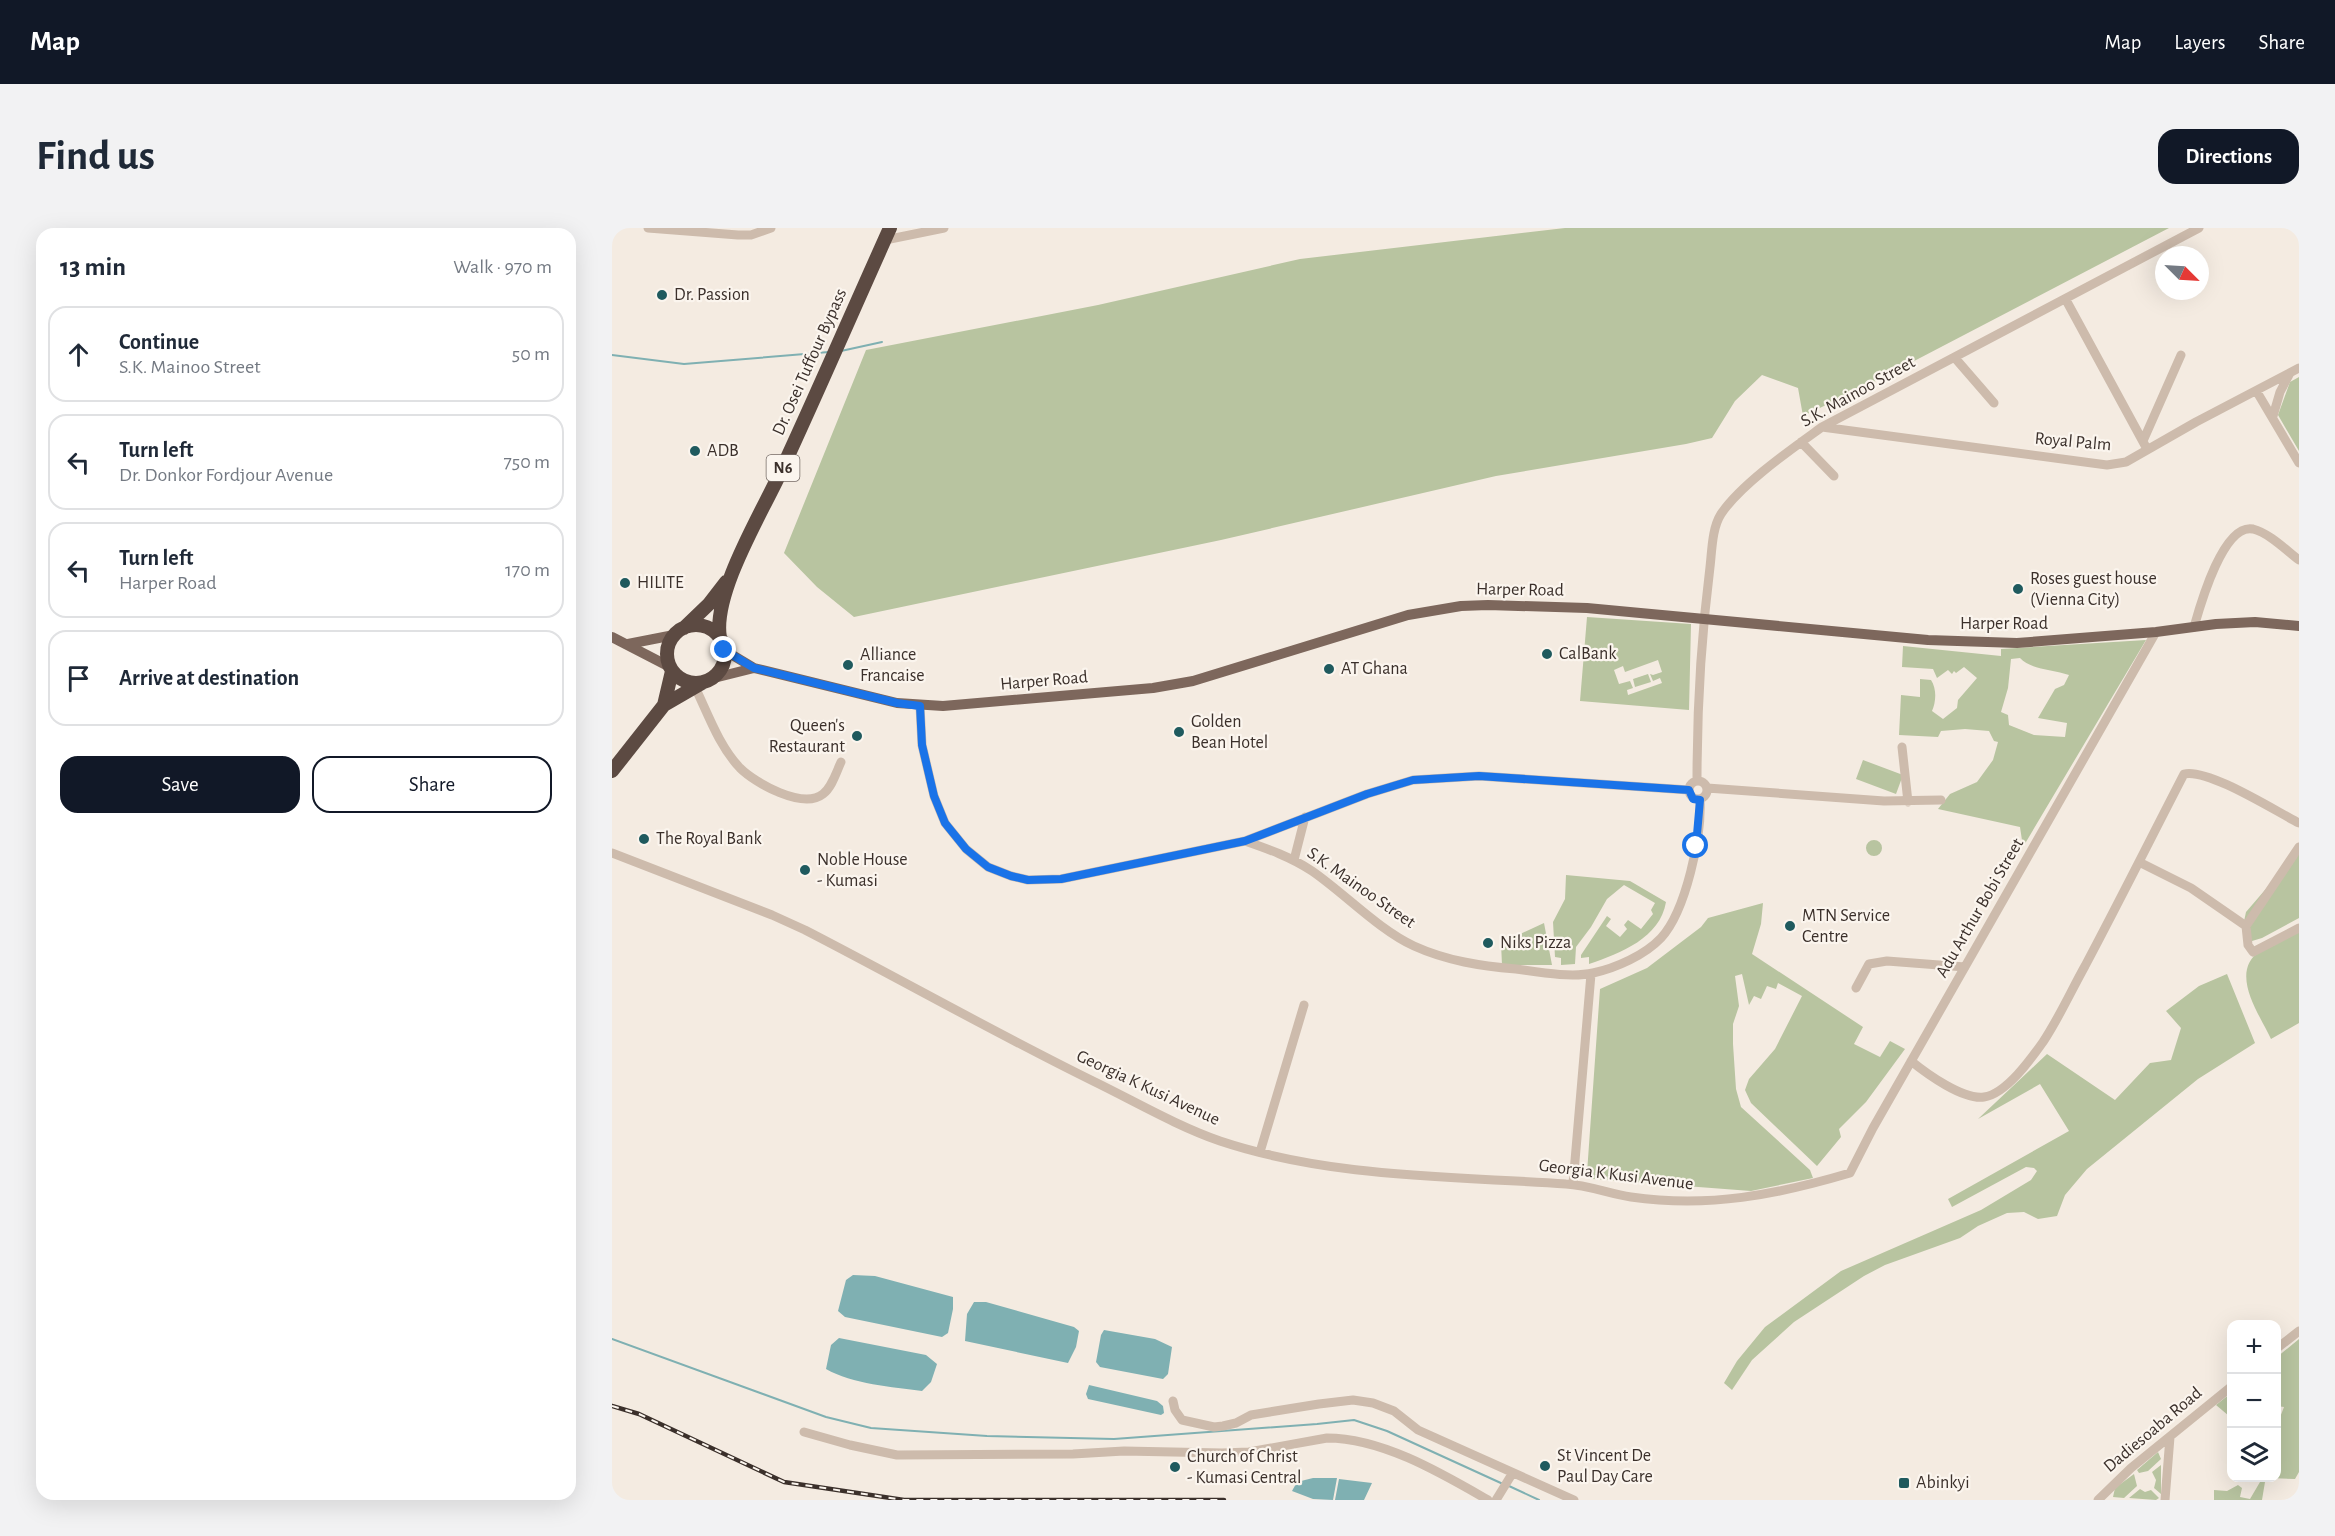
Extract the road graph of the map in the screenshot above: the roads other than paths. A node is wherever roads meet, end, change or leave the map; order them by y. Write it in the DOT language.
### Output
graph roads {
  1 [pos="648,228"];
  2 [pos="771,228"];
  3 [pos="944,228"];
  4 [pos="2199,228"];
  5 [pos="888,234"];
  6 [pos="2066,300"];
  7 [pos="2181,355"];
  8 [pos="1955,358"];
  9 [pos="2299,368"];
  10 [pos="2290,373"];
  11 [pos="2257,392"];
  12 [pos="1994,403"];
  13 [pos="2273,416"];
  14 [pos="1822,427"];
  15 [pos="1802,442"];
  16 [pos="2145,445"];
  17 [pos="2299,463"];
  18 [pos="1834,476"];
  19 [pos="2299,560"];
  20 [pos="731,576"];
  21 [pos="1703,620"];
  22 [pos="2299,626"];
  23 [pos="2194,627"];
  24 [pos="679,631"];
  25 [pos="2156,632"];
  26 [pos="612,637"];
  27 [pos="627,644"];
  28 [pos="722,644"];
  29 [pos="754,668"];
  30 [pos="671,669"];
  31 [pos="703,683"];
  32 [pos="664,705"];
  33 [pos="920,706"];
  34 [pos="1902,747"];
  35 [pos="841,762"];
  36 [pos="612,771"];
  37 [pos="1697,781"];
  38 [pos="1707,788"];
  39 [pos="1689,790"];
  40 [pos="1700,800"];
  41 [pos="1941,800"];
  42 [pos="1908,802"];
  43 [pos="1305,817"];
  44 [pos="2299,823"];
  45 [pos="1245,841"];
  46 [pos="2299,847"];
  47 [pos="612,853"];
  48 [pos="1294,860"];
  49 [pos="2139,862"];
  50 [pos="2246,926"];
  51 [pos="2299,928"];
  52 [pos="1965,968"];
  53 [pos="1591,974"];
  54 [pos="1856,988"];
  55 [pos="1304,1005"];
  56 [pos="1911,1061"];
  57 [pos="1260,1152"];
  58 [pos="1819,1183"];
  59 [pos="1573,1184"];
  60 [pos="2299,1331"];
  61 [pos="2281,1346"];
  62 [pos="2227,1390"];
  63 [pos="1173,1401"];
  64 [pos="804,1432"];
  65 [pos="2170,1437"];
  66 [pos="1511,1477"];
  67 [pos="1499,1497"];
  68 [pos="1488,1500"];
  69 [pos="1574,1500"];
  70 [pos="2097,1500"];
  71 [pos="2165,1500"];
  1 -- 2 [label="street"];
  3 -- 5 [label="street"];
  4 -- 6 [label="street, S.K. Mainoo Street"];
  5 -- 20 [label="highway, Dr. Osei Tuffour Bypass / N6"];
  6 -- 8 [label="street, S.K. Mainoo Street"];
  6 -- 16 [label="street"];
  7 -- 16 [label="street"];
  8 -- 12 [label="street"];
  8 -- 14 [label="street, S.K. Mainoo Street"];
  9 -- 10 [label="street, Royal Palm"];
  10 -- 11 [label="street, Royal Palm"];
  10 -- 13 [label="street"];
  11 -- 13 [label="street"];
  11 -- 16 [label="street, Royal Palm"];
  13 -- 17 [label="street"];
  14 -- 15 [label="street, S.K. Mainoo Street"];
  14 -- 16 [label="street, Royal Palm"];
  15 -- 18 [label="street"];
  15 -- 21 [label="street, S.K. Mainoo Street"];
  19 -- 23 [label="street"];
  20 -- 24 [label="highway, Dr. Osei Tuffour Bypass / N6"];
  20 -- 28 [label="highway, Dr. Osei Tuffour Bypass / N6"];
  21 -- 25 [label="main road, Harper Road"];
  21 -- 33 [label="main road, Harper Road"];
  21 -- 37 [label="street, S.K. Mainoo Street"];
  22 -- 23 [label="main road, Harper Road"];
  23 -- 25 [label="main road, Harper Road"];
  24 -- 27 [label="main road"];
  24 -- 28 [label="highway"];
  24 -- 30 [label="highway"];
  25 -- 52 [label="street, Adu Arthur Bobi Street"];
  26 -- 27 [label="main road"];
  27 -- 30 [label="main road"];
  28 -- 29 [label="main road, Harper Road"];
  28 -- 31 [label="highway, N6"];
  29 -- 31 [label="main road, Harper Road"];
  29 -- 33 [label="main road, Harper Road"];
  30 -- 31 [label="highway"];
  30 -- 32 [label="highway"];
  31 -- 32 [label="highway"];
  31 -- 35 [label="street"];
  32 -- 36 [label="highway"];
  33 -- 45 [label="street"];
  34 -- 42 [label="street"];
  37 -- 38 [label="street"];
  37 -- 39 [label="street"];
  38 -- 40 [label="street"];
  38 -- 42 [label="street"];
  39 -- 40 [label="street"];
  39 -- 43 [label="street"];
  40 -- 53 [label="street, S.K. Mainoo Street"];
  41 -- 42 [label="street"];
  43 -- 45 [label="street"];
  43 -- 48 [label="street"];
  44 -- 49 [label="street"];
  45 -- 48 [label="street, S.K. Mainoo Street"];
  46 -- 50 [label="street"];
  47 -- 57 [label="street, Georgia K Kusi Avenue"];
  48 -- 53 [label="street, S.K. Mainoo Street"];
  49 -- 50 [label="street"];
  49 -- 56 [label="street"];
  50 -- 51 [label="street"];
  52 -- 54 [label="street"];
  52 -- 56 [label="street, Adu Arthur Bobi Street"];
  53 -- 59 [label="street"];
  55 -- 57 [label="street"];
  56 -- 58 [label="street, Adu Arthur Bobi Street"];
  57 -- 59 [label="street, Georgia K Kusi Avenue"];
  58 -- 59 [label="street, Georgia K Kusi Avenue"];
  60 -- 61 [label="street"];
  62 -- 65 [label="street, Dadiesoaba Road"];
  63 -- 66 [label="street"];
  64 -- 68 [label="street"];
  65 -- 70 [label="street, Dadiesoaba Road"];
  65 -- 71 [label="street"];
  66 -- 67 [label="street"];
  66 -- 69 [label="street"];
}
